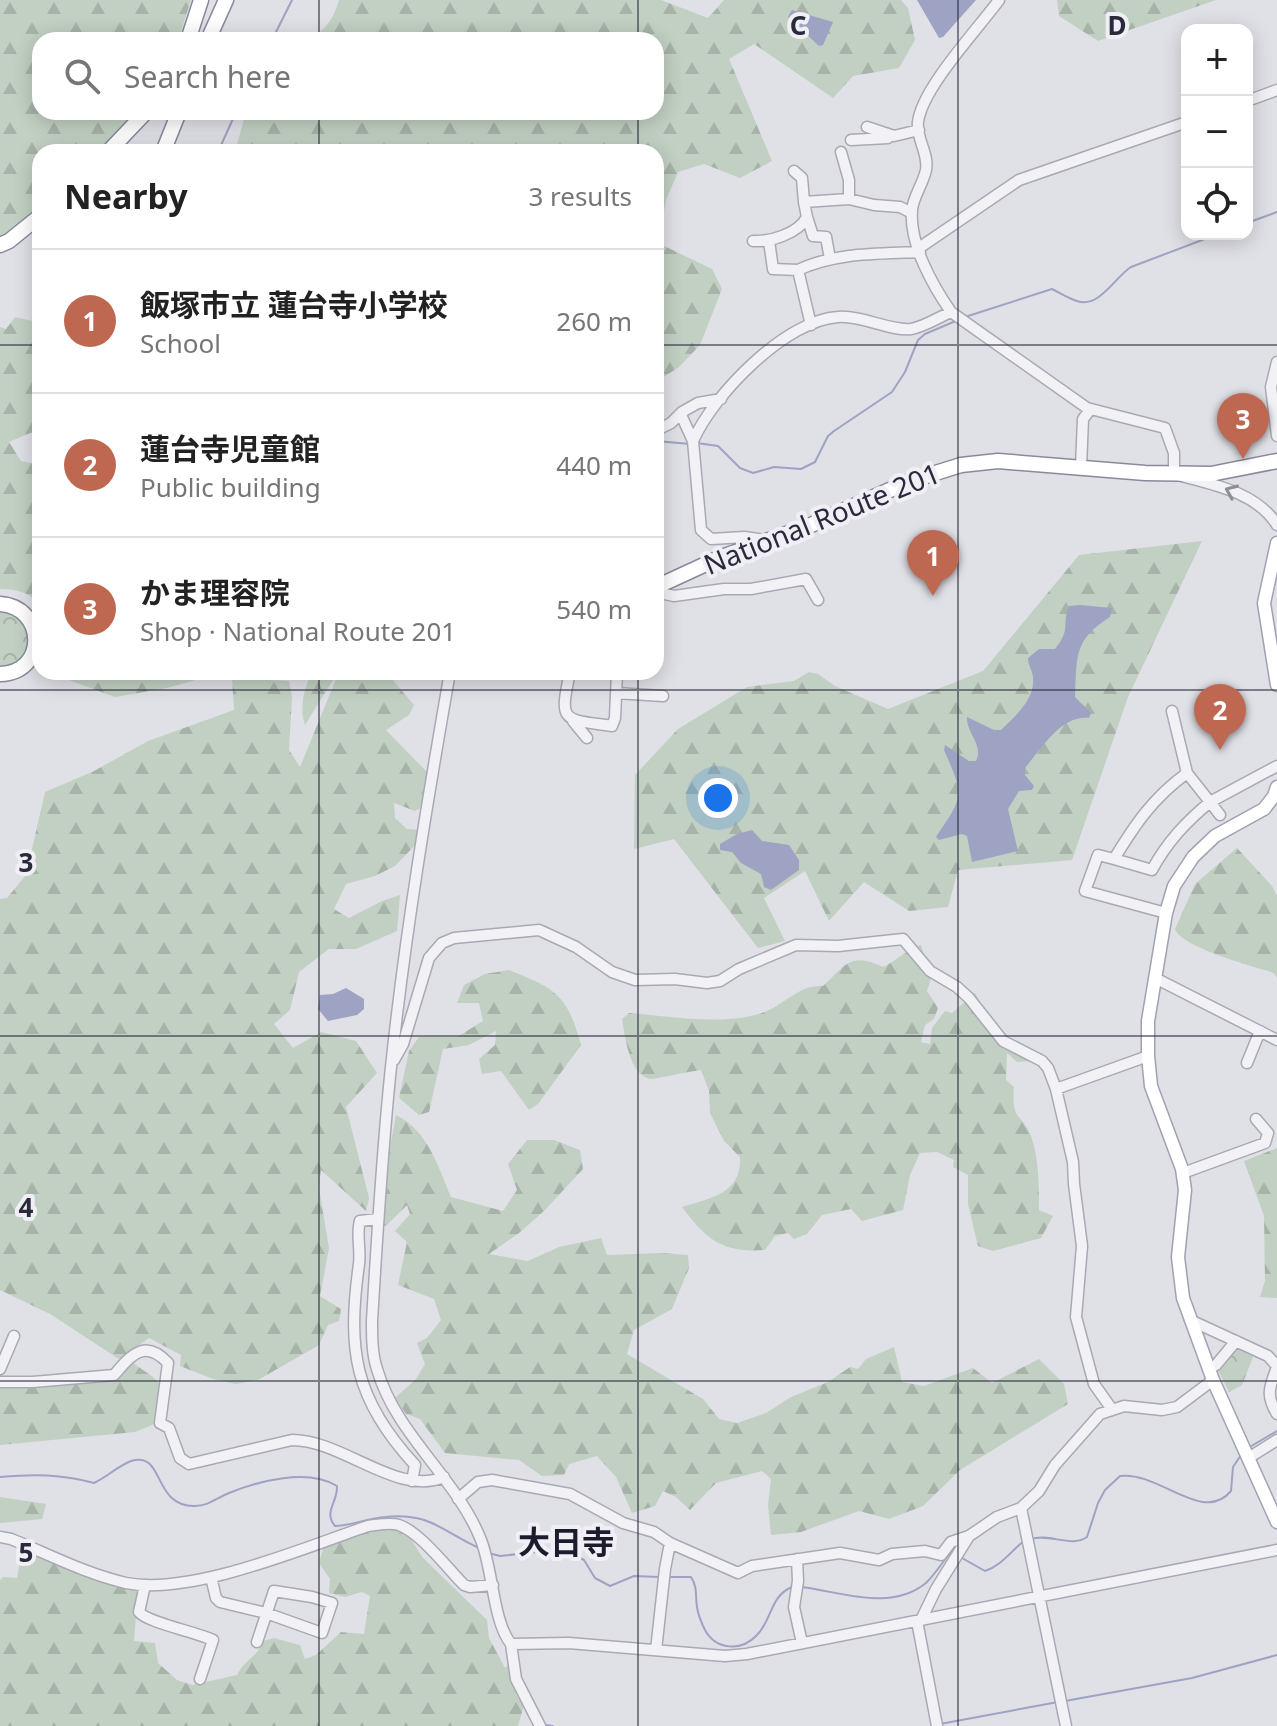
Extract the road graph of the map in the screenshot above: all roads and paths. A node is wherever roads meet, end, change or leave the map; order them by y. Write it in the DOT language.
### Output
graph roads {
  1 [pos="201,0"];
  2 [pos="226,0"];
  3 [pos="999,0"];
  4 [pos="191,32"];
  5 [pos="212,32"];
  6 [pos="1277,90"];
  7 [pos="1253,99"];
  8 [pos="138,120"];
  9 [pos="176,120"];
  10 [pos="1181,124"];
  11 [pos="867,127"];
  12 [pos="919,130"];
  13 [pos="894,136"];
  14 [pos="851,140"];
  15 [pos="116,144"];
  16 [pos="166,144"];
  17 [pos="841,152"];
  18 [pos="794,171"];
  19 [pos="849,199"];
  20 [pos="804,202"];
  21 [pos="912,213"];
  22 [pos="807,217"];
  23 [pos="32,222"];
  24 [pos="753,241"];
  25 [pos="769,241"];
  26 [pos="0,245"];
  27 [pos="919,250"];
  28 [pos="830,259"];
  29 [pos="798,270"];
  30 [pos="951,312"];
  31 [pos="811,325"];
  32 [pos="1277,362"];
  33 [pos="721,399"];
  34 [pos="1090,410"];
  35 [pos="682,412"];
  36 [pos="664,426"];
  37 [pos="1277,436"];
  38 [pos="693,441"];
  39 [pos="1277,461"];
  40 [pos="1081,467"];
  41 [pos="1174,474"];
  42 [pos="1277,525"];
  43 [pos="766,540"];
  44 [pos="1277,543"];
  45 [pos="664,586"];
  46 [pos="664,593"];
  47 [pos="818,600"];
  48 [pos="0,604"];
  49 [pos="32,628"];
  50 [pos="32,657"];
  51 [pos="0,674"];
  52 [pos="449,680"];
  53 [pos="568,680"];
  54 [pos="617,680"];
  55 [pos="1277,685"];
  56 [pos="616,693"];
  57 [pos="663,696"];
  58 [pos="1172,711"];
  59 [pos="571,718"];
  60 [pos="587,738"];
  61 [pos="1277,766"];
  62 [pos="1187,773"];
  63 [pos="1277,787"];
  64 [pos="1210,802"];
  65 [pos="1220,815"];
  66 [pos="1114,859"];
  67 [pos="1166,913"];
  68 [pos="1155,978"];
  69 [pos="1260,1031"];
  70 [pos="1277,1040"];
  71 [pos="1148,1056"];
  72 [pos="1247,1063"];
  73 [pos="391,1065"];
  74 [pos="1056,1089"];
  75 [pos="1256,1119"];
  76 [pos="1183,1173"];
  77 [pos="378,1219"];
  78 [pos="1190,1320"];
  79 [pos="14,1336"];
  80 [pos="1236,1341"];
  81 [pos="1277,1366"];
  82 [pos="0,1369"];
  83 [pos="1211,1374"];
  84 [pos="0,1382"];
  85 [pos="383,1388"];
  86 [pos="365,1392"];
  87 [pos="1111,1408"];
  88 [pos="1277,1414"];
  89 [pos="1277,1440"];
  90 [pos="1250,1457"];
  91 [pos="444,1477"];
  92 [pos="412,1481"];
  93 [pos="458,1499"];
  94 [pos="1021,1508"];
  95 [pos="1277,1522"];
  96 [pos="969,1536"];
  97 [pos="0,1537"];
  98 [pos="670,1543"];
  99 [pos="1277,1550"];
  100 [pos="797,1559"];
  101 [pos="211,1577"];
  102 [pos="145,1585"];
  103 [pos="493,1585"];
  104 [pos="1040,1596"];
  105 [pos="266,1613"];
  106 [pos="919,1620"];
  107 [pos="257,1642"];
  108 [pos="802,1643"];
  109 [pos="511,1644"];
  110 [pos="656,1650"];
  111 [pos="200,1679"];
  112 [pos="540,1726"];
  113 [pos="937,1726"];
  114 [pos="1066,1726"];
  1 -- 4 [label="highway"];
  2 -- 5 [label="highway"];
  3 -- 12 [label="street"];
  6 -- 7 [label="street"];
  8 -- 15 [label="highway"];
  9 -- 16 [label="highway"];
  10 -- 27 [label="street"];
  11 -- 13 [label="street"];
  12 -- 13 [label="street"];
  12 -- 21 [label="street"];
  13 -- 14 [label="street"];
  17 -- 19 [label="street"];
  18 -- 20 [label="street"];
  19 -- 20 [label="street"];
  19 -- 21 [label="street"];
  20 -- 22 [label="street"];
  21 -- 27 [label="street"];
  22 -- 25 [label="street"];
  22 -- 28 [label="street"];
  23 -- 26 [label="highway"];
  24 -- 25 [label="street"];
  25 -- 29 [label="street"];
  27 -- 28 [label="street"];
  27 -- 30 [label="street"];
  28 -- 29 [label="street"];
  29 -- 31 [label="street"];
  30 -- 31 [label="street"];
  30 -- 34 [label="street"];
  31 -- 33 [label="street"];
  32 -- 37 [label="street"];
  33 -- 35 [label="street"];
  33 -- 38 [label="street"];
  34 -- 40 [label="street"];
  34 -- 41 [label="street"];
  35 -- 36 [label="street"];
  35 -- 38 [label="street"];
  38 -- 43 [label="street"];
  39 -- 41 [label="highway, National Route 201"];
  40 -- 41 [label="highway, National Route 201"];
  40 -- 43 [label="highway, National Route 201"];
  42 -- 41 [label="street, one-way"];
  43 -- 45 [label="highway, National Route 201"];
  44 -- 55 [label="main road"];
  46 -- 47 [label="street"];
  48 -- 49 [label="highway"];
  50 -- 51 [label="highway"];
  52 -- 73 [label="street"];
  53 -- 59 [label="street"];
  54 -- 56 [label="street"];
  56 -- 57 [label="street"];
  56 -- 59 [label="street"];
  58 -- 62 [label="street"];
  59 -- 60 [label="street"];
  61 -- 64 [label="street"];
  62 -- 64 [label="street"];
  62 -- 66 [label="street"];
  63 -- 67 [label="main road"];
  64 -- 65 [label="street"];
  64 -- 66 [label="street"];
  66 -- 67 [label="street"];
  67 -- 68 [label="main road"];
  68 -- 69 [label="street"];
  68 -- 71 [label="main road"];
  69 -- 70 [label="street"];
  69 -- 72 [label="street"];
  71 -- 74 [label="street"];
  71 -- 76 [label="main road"];
  73 -- 74 [label="street"];
  73 -- 77 [label="street"];
  74 -- 87 [label="street"];
  75 -- 76 [label="street"];
  76 -- 78 [label="main road"];
  77 -- 85 [label="street"];
  77 -- 86 [label="street"];
  78 -- 80 [label="street"];
  78 -- 83 [label="main road"];
  79 -- 82 [label="street"];
  80 -- 81 [label="street"];
  80 -- 83 [label="street"];
  81 -- 88 [label="street"];
  83 -- 87 [label="street"];
  83 -- 90 [label="main road"];
  84 -- 92 [label="street"];
  85 -- 86 [label="street"];
  85 -- 91 [label="street"];
  86 -- 92 [label="street"];
  87 -- 94 [label="street"];
  89 -- 90 [label="street"];
  90 -- 95 [label="main road"];
  91 -- 92 [label="street"];
  91 -- 93 [label="street"];
  93 -- 98 [label="street"];
  93 -- 103 [label="street"];
  94 -- 96 [label="street"];
  94 -- 104 [label="street"];
  96 -- 100 [label="street"];
  96 -- 106 [label="street"];
  97 -- 102 [label="street"];
  98 -- 100 [label="street"];
  98 -- 110 [label="street"];
  99 -- 104 [label="street"];
  100 -- 108 [label="street"];
  101 -- 102 [label="street"];
  101 -- 103 [label="street"];
  101 -- 105 [label="street"];
  102 -- 111 [label="street"];
  103 -- 109 [label="street"];
  104 -- 106 [label="street"];
  104 -- 114 [label="street"];
  105 -- 105 [label="street"];
  105 -- 107 [label="street"];
  106 -- 108 [label="street"];
  106 -- 113 [label="street"];
  108 -- 110 [label="street"];
  109 -- 110 [label="street"];
  109 -- 112 [label="street"];
}
